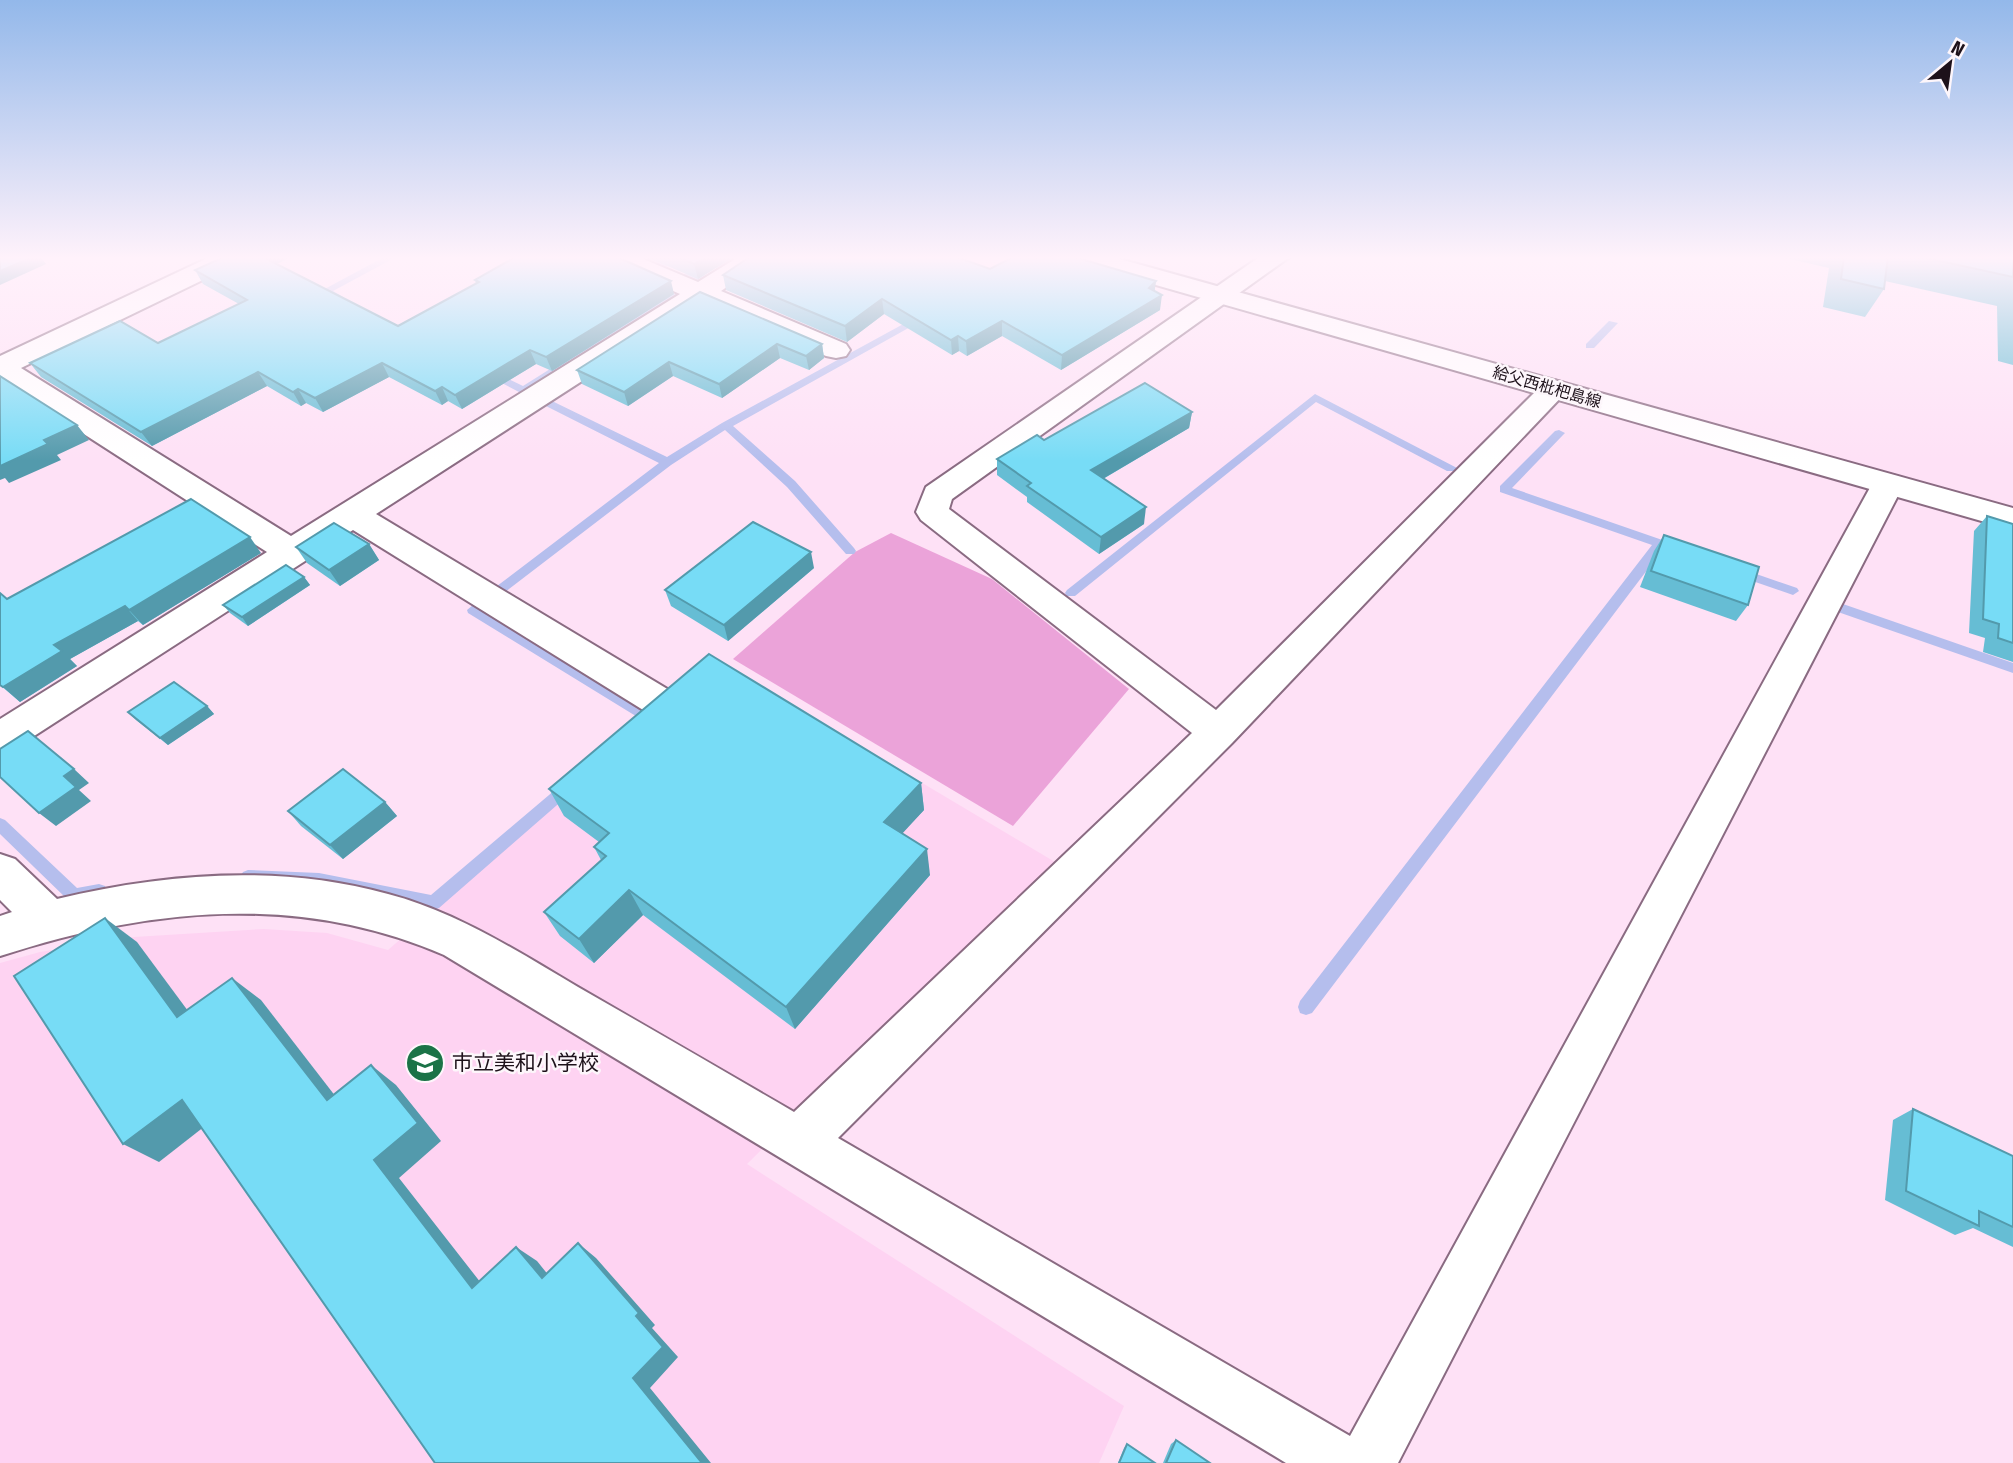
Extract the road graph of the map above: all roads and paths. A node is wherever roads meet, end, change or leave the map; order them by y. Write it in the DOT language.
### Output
graph roads {
  1 [pos="90,324"];
  2 [pos="652,324"];
  3 [pos="775,324"];
  4 [pos="1180,324"];
  5 [pos="1322,324"];
  6 [pos="836,350"];
  7 [pos="0,367"];
  8 [pos="1554,389"];
  9 [pos="1888,484"];
  10 [pos="352,515"];
  11 [pos="2013,519"];
  12 [pos="293,553"];
  13 [pos="661,703"];
  14 [pos="1218,732"];
  15 [pos="0,738"];
  16 [pos="0,872"];
  17 [pos="49,920"];
  18 [pos="0,936"];
  19 [pos="801,1140"];
  20 [pos="1341,1463"];
  21 [pos="1367,1463"];
  1 -- 7 [label="street"];
  2 -- 10 [label="street"];
  3 -- 6 [label="street"];
  4 -- 14 [label="street"];
  5 -- 8 [label="street, 給父西枇杷島線"];
  7 -- 12 [label="street"];
  8 -- 9 [label="street, 給父西枇杷島線"];
  8 -- 14 [label="street"];
  9 -- 11 [label="street, 給父西枇杷島線"];
  9 -- 21 [label="street"];
  10 -- 12 [label="street"];
  10 -- 13 [label="street"];
  12 -- 15 [label="street"];
  14 -- 19 [label="street"];
  16 -- 17 [label="street"];
  17 -- 18 [label="street"];
  17 -- 19 [label="street"];
  19 -- 20 [label="street"];
}
